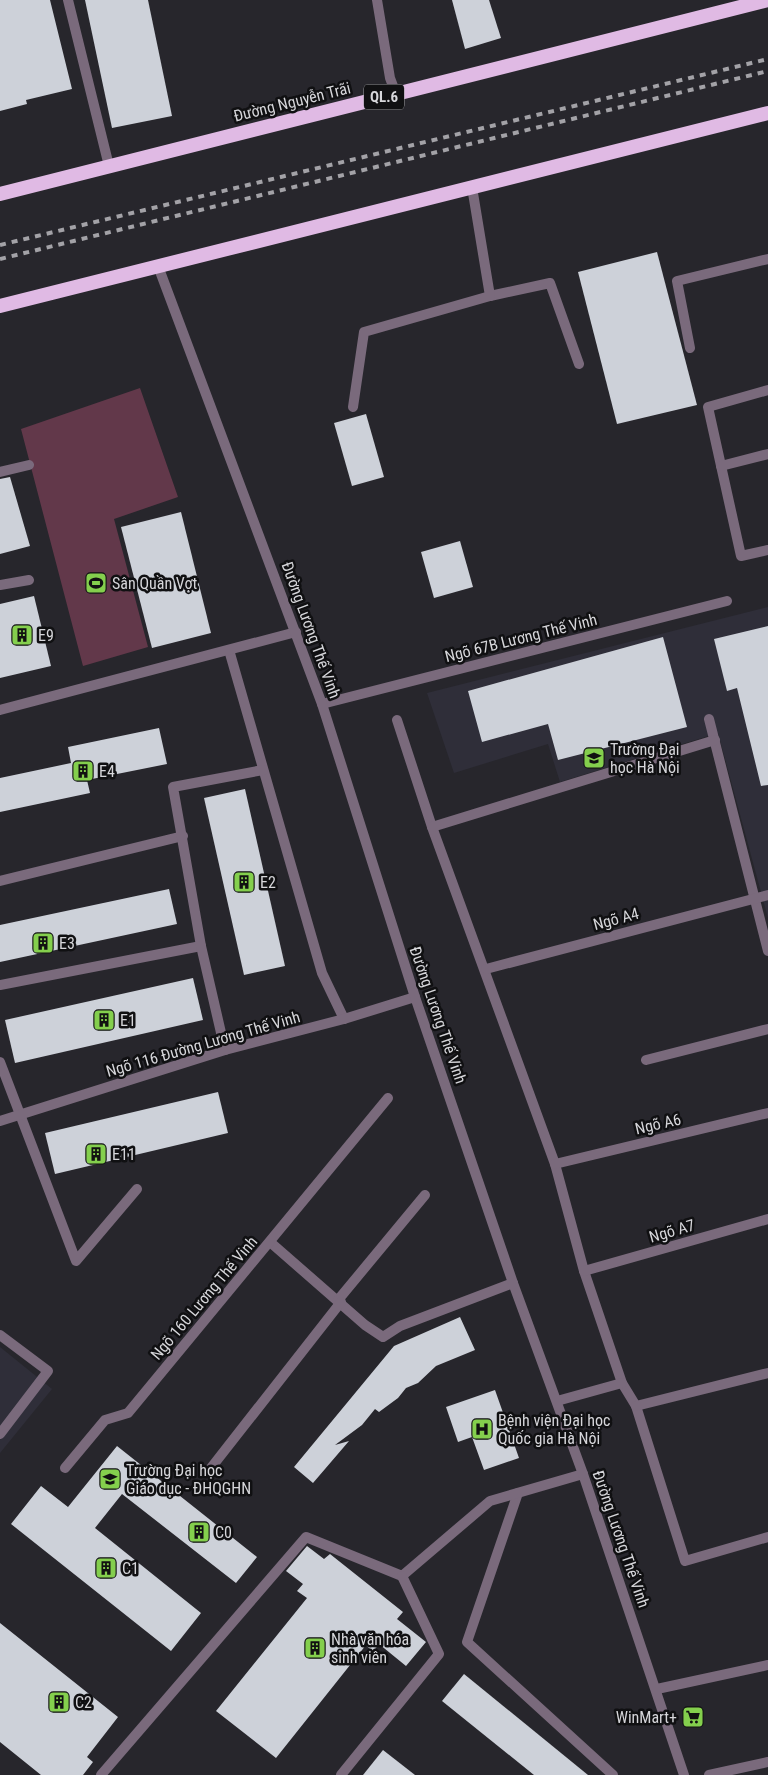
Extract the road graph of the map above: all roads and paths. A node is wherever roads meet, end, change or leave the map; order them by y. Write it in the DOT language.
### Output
graph roads {
  1 [pos="68,0"];
  2 [pos="377,0"];
  3 [pos="768,0"];
  4 [pos="396,94"];
  5 [pos="768,113"];
  6 [pos="109,166"];
  7 [pos="472,187"];
  8 [pos="0,194"];
  9 [pos="768,259"];
  10 [pos="158,266"];
  11 [pos="490,296"];
  12 [pos="0,306"];
  13 [pos="690,348"];
  14 [pos="579,364"];
  15 [pos="768,390"];
  16 [pos="353,407"];
  17 [pos="768,454"];
  18 [pos="29,465"];
  19 [pos="721,466"];
  20 [pos="0,472"];
  21 [pos="768,550"];
  22 [pos="29,580"];
  23 [pos="0,585"];
  24 [pos="727,601"];
  25 [pos="296,632"];
  26 [pos="229,650"];
  27 [pos="322,704"];
  28 [pos="0,710"];
  29 [pos="709,719"];
  30 [pos="397,720"];
  31 [pos="715,740"];
  32 [pos="263,770"];
  33 [pos="432,827"];
  34 [pos="183,836"];
  35 [pos="0,880"];
  36 [pos="768,895"];
  37 [pos="754,898"];
  38 [pos="202,946"];
  39 [pos="768,951"];
  40 [pos="486,969"];
  41 [pos="0,986"];
  42 [pos="415,997"];
  43 [pos="344,1019"];
  44 [pos="768,1029"];
  45 [pos="225,1050"];
  46 [pos="646,1060"];
  47 [pos="0,1062"];
  48 [pos="388,1098"];
  49 [pos="768,1114"];
  50 [pos="19,1116"];
  51 [pos="0,1121"];
  52 [pos="555,1164"];
  53 [pos="137,1189"];
  54 [pos="425,1195"];
  55 [pos="768,1220"];
  56 [pos="270,1242"];
  57 [pos="584,1271"];
  58 [pos="513,1283"];
  59 [pos="339,1301"];
  60 [pos="0,1335"];
  61 [pos="768,1373"];
  62 [pos="622,1383"];
  63 [pos="557,1401"];
  64 [pos="636,1406"];
  65 [pos="0,1434"];
  66 [pos="65,1468"];
  67 [pos="207,1473"];
  68 [pos="583,1474"];
  69 [pos="518,1493"];
  70 [pos="768,1537"];
  71 [pos="402,1576"];
  72 [pos="768,1665"];
  73 [pos="657,1689"];
  74 [pos="768,1762"];
  75 [pos="101,1775"];
  76 [pos="341,1775"];
  77 [pos="613,1775"];
  78 [pos="684,1775"];
  79 [pos="709,1775"];
  1 -- 6 [label="street"];
  2 -- 4 [label="street"];
  3 -- 4 [label="highway, Đường Nguyễn Trãi / QL.6"];
  4 -- 6 [label="highway, Đường Nguyễn Trãi / QL.6"];
  5 -- 7 [label="highway"];
  6 -- 8 [label="highway, Đường Nguyễn Trãi / QL.6"];
  7 -- 10 [label="highway"];
  7 -- 11 [label="street"];
  9 -- 13 [label="street"];
  10 -- 12 [label="highway"];
  10 -- 25 [label="street, Đường Lương Thế Vinh"];
  11 -- 14 [label="street"];
  11 -- 16 [label="street"];
  15 -- 19 [label="street"];
  17 -- 19 [label="street"];
  18 -- 20 [label="street"];
  19 -- 21 [label="street"];
  22 -- 23 [label="street"];
  24 -- 27 [label="street, Ngõ 67B Lương Thế Vinh"];
  25 -- 26 [label="street"];
  25 -- 27 [label="street, Đường Lương Thế Vinh"];
  26 -- 28 [label="street"];
  26 -- 32 [label="street"];
  27 -- 42 [label="street, Đường Lương Thế Vinh"];
  29 -- 31 [label="street"];
  30 -- 33 [label="street"];
  31 -- 33 [label="street"];
  31 -- 37 [label="street"];
  32 -- 34 [label="street"];
  32 -- 43 [label="street"];
  33 -- 40 [label="street"];
  34 -- 35 [label="street"];
  34 -- 38 [label="street"];
  36 -- 37 [label="street, Ngõ A4"];
  37 -- 39 [label="street"];
  37 -- 40 [label="street, Ngõ A4"];
  38 -- 41 [label="street"];
  38 -- 45 [label="street"];
  40 -- 52 [label="street"];
  42 -- 43 [label="street, Ngõ 116 Đường Lương Thế Vinh"];
  42 -- 58 [label="street, Đường Lương Thế Vinh"];
  43 -- 45 [label="street, Ngõ 116 Đường Lương Thế Vinh"];
  44 -- 46 [label="street"];
  45 -- 50 [label="street, Ngõ 116 Đường Lương Thế Vinh"];
  47 -- 50 [label="street"];
  48 -- 56 [label="street"];
  49 -- 52 [label="street, Ngõ A6"];
  50 -- 51 [label="street, Ngõ 116 Đường Lương Thế Vinh"];
  50 -- 53 [label="street"];
  52 -- 57 [label="street"];
  54 -- 59 [label="street"];
  55 -- 57 [label="street, Ngõ A7"];
  56 -- 59 [label="street, Ngõ 160 Lương Thế Vinh"];
  56 -- 66 [label="street, Ngõ 160 Lương Thế Vinh"];
  57 -- 62 [label="street"];
  58 -- 59 [label="street, Ngõ 160 Lương Thế Vinh"];
  58 -- 63 [label="street, Đường Lương Thế Vinh"];
  59 -- 67 [label="street"];
  60 -- 65 [label="street"];
  61 -- 64 [label="street"];
  62 -- 63 [label="street"];
  62 -- 64 [label="street"];
  63 -- 68 [label="street, Đường Lương Thế Vinh"];
  64 -- 70 [label="street"];
  68 -- 69 [label="street"];
  68 -- 73 [label="street, Đường Lương Thế Vinh"];
  69 -- 71 [label="street"];
  69 -- 77 [label="street"];
  71 -- 75 [label="street"];
  71 -- 76 [label="street"];
  72 -- 73 [label="street"];
  73 -- 78 [label="street, Đường Lương Thế Vinh"];
  74 -- 79 [label="street"];
}
